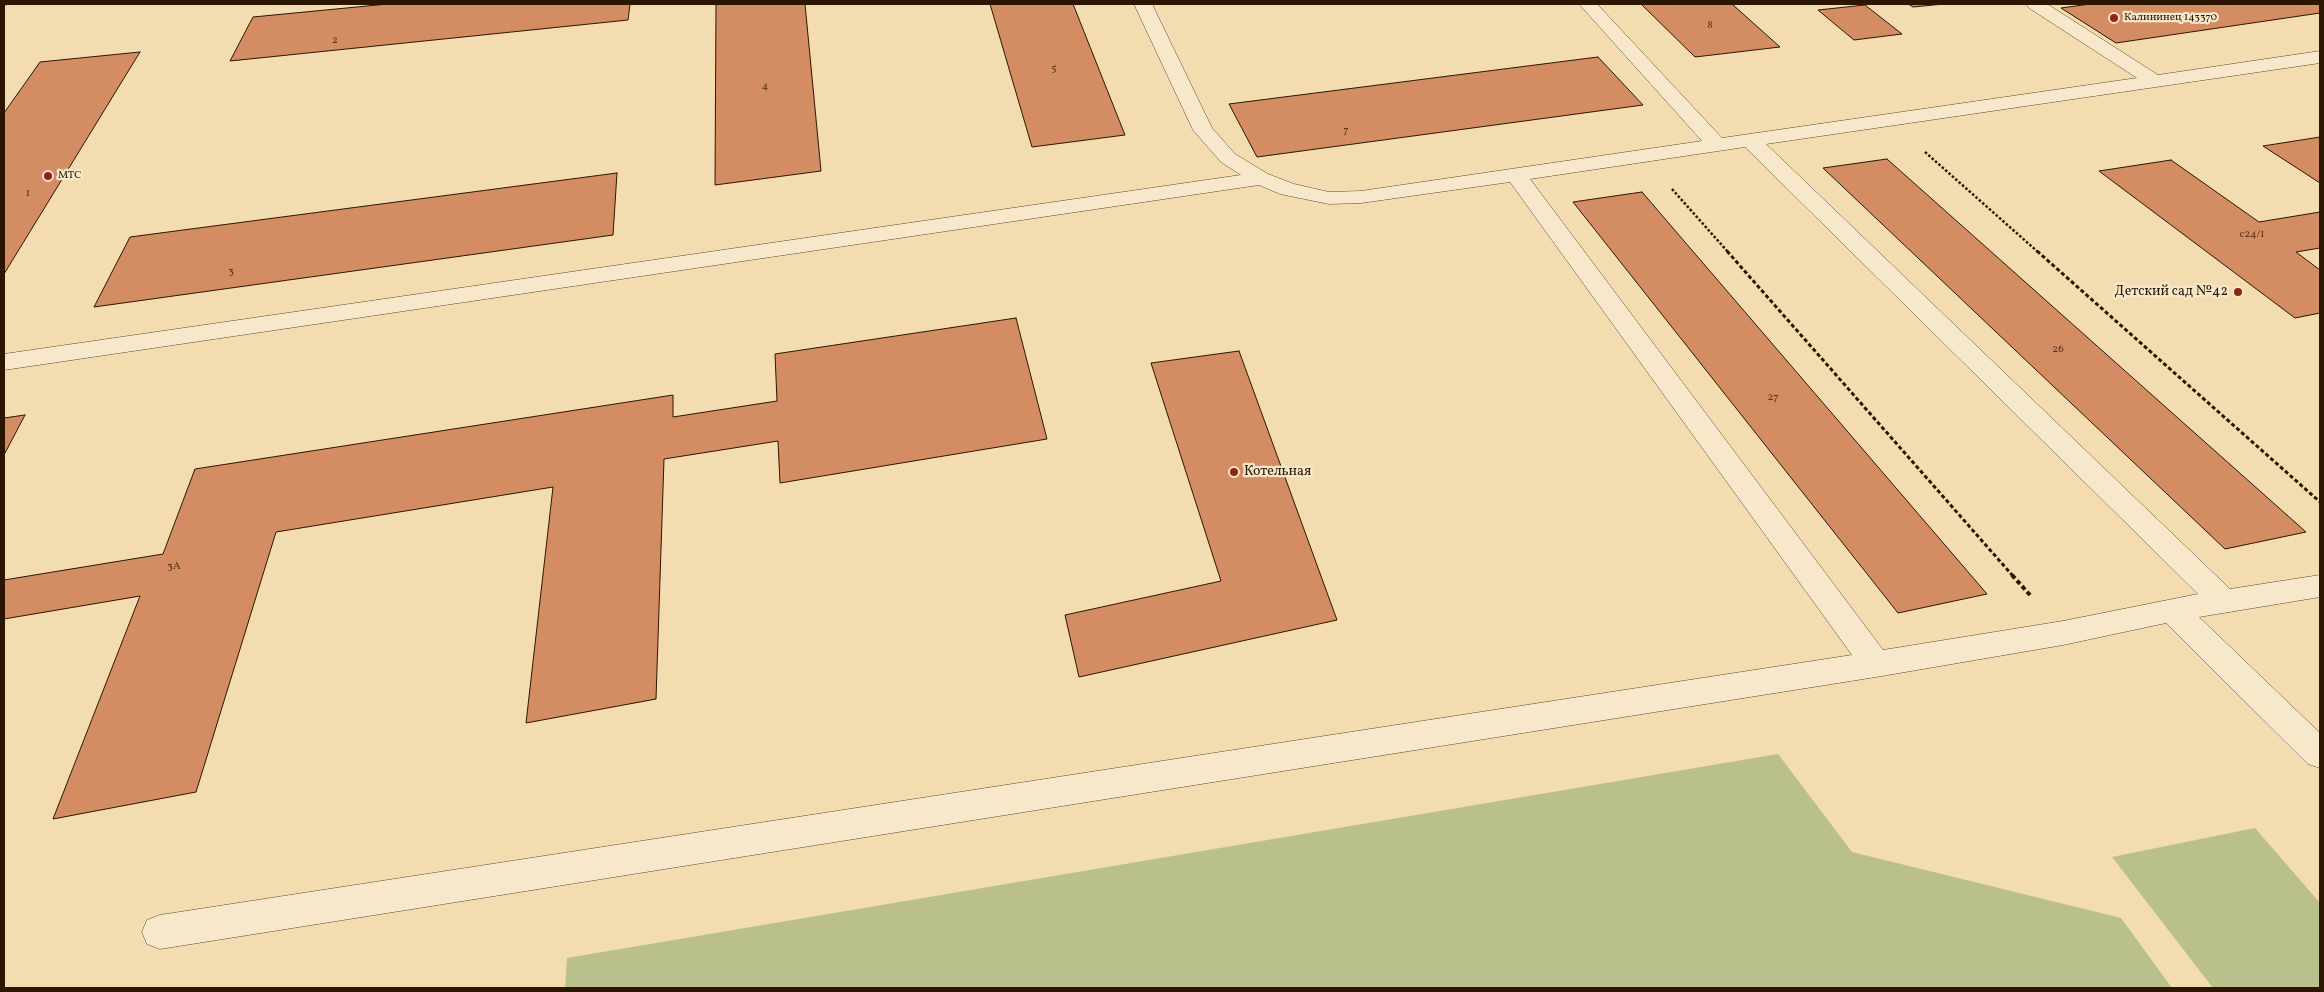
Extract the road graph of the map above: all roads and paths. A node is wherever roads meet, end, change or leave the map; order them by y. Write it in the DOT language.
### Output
graph roads {
  1 [pos="1143,4"];
  2 [pos="1588,4"];
  3 [pos="2035,4"];
  4 [pos="2320,57"];
  5 [pos="2155,81"];
  6 [pos="1889,121"];
  7 [pos="1751,141"];
  8 [pos="1718,146"];
  9 [pos="1644,157"];
  10 [pos="1516,176"];
  11 [pos="1261,178"];
  12 [pos="4,362"];
  13 [pos="2320,502"];
  14 [pos="2320,586"];
  15 [pos="2225,602"];
  16 [pos="2172,610"];
  17 [pos="2063,632"];
  18 [pos="1876,664"];
  19 [pos="2320,754"];
  20 [pos="160,932"];
  1 -- 11 [label="street"];
  2 -- 8 [label="street"];
  3 -- 5 [label="street"];
  4 -- 5 [label="street"];
  5 -- 6 [label="street"];
  6 -- 7 [label="street"];
  6 -- 13 [label="path"];
  7 -- 8 [label="street"];
  7 -- 15 [label="street"];
  8 -- 9 [label="street"];
  9 -- 10 [label="street"];
  9 -- 17 [label="path"];
  10 -- 11 [label="street"];
  10 -- 18 [label="street"];
  11 -- 12 [label="street"];
  14 -- 15 [label="street"];
  15 -- 16 [label="street"];
  16 -- 17 [label="street"];
  16 -- 19 [label="street"];
  17 -- 18 [label="street"];
  18 -- 20 [label="street"];
}
